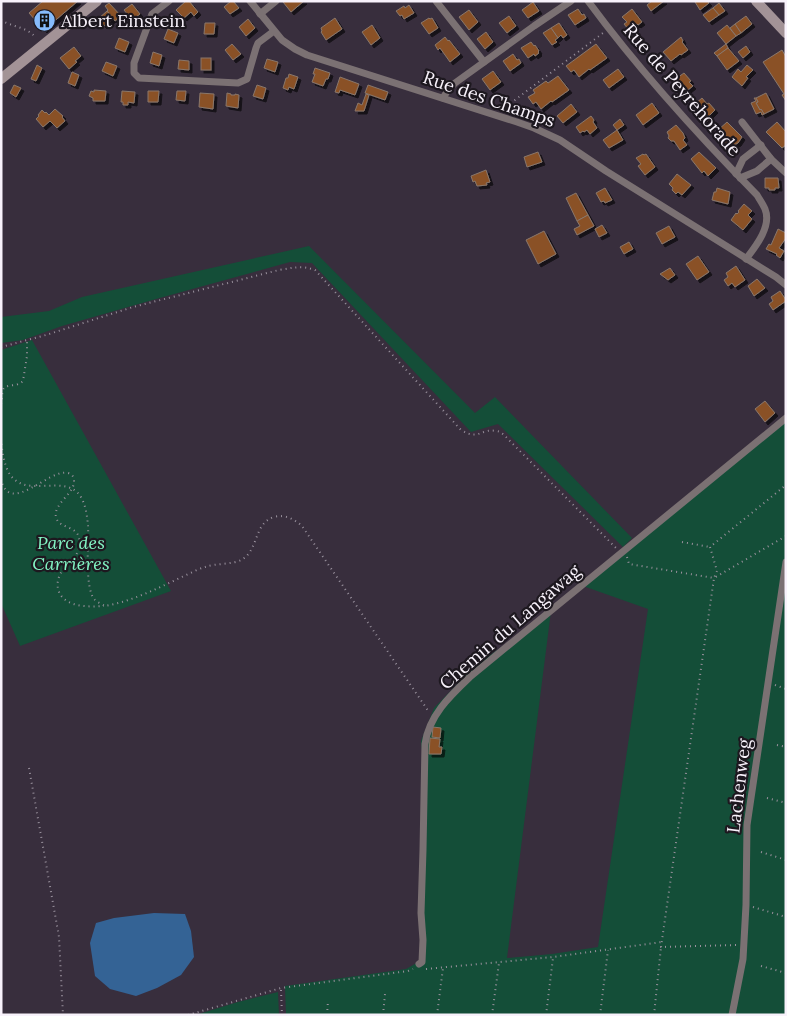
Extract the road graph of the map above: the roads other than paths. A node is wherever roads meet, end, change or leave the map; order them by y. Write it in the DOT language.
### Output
graph roads {
  1 [pos="97,1"];
  2 [pos="168,1"];
  3 [pos="250,1"];
  4 [pos="276,1"];
  5 [pos="436,1"];
  6 [pos="571,1"];
  7 [pos="588,1"];
  8 [pos="756,1"];
  9 [pos="260,14"];
  10 [pos="274,31"];
  11 [pos="786,33"];
  12 [pos="484,62"];
  13 [pos="1,79"];
  14 [pos="443,98"];
  15 [pos="742,122"];
  16 [pos="760,145"];
  17 [pos="771,158"];
  18 [pos="786,173"];
  19 [pos="738,176"];
  20 [pos="746,259"];
  21 [pos="786,285"];
  22 [pos="786,418"];
  23 [pos="786,562"];
  24 [pos="420,964"];
  25 [pos="732,1015"];
  1 -- 13 [label="main road"];
  2 -- 10 [label="street"];
  3 -- 9 [label="street, Rue des Champs"];
  4 -- 9 [label="street"];
  5 -- 12 [label="street"];
  6 -- 12 [label="street"];
  7 -- 19 [label="street, Rue de Peyrehorade"];
  8 -- 11 [label="main road"];
  9 -- 10 [label="street, Rue des Champs"];
  10 -- 14 [label="street, Rue des Champs"];
  12 -- 14 [label="street"];
  14 -- 20 [label="street, Rue des Champs"];
  15 -- 16 [label="street, Rue de Peyrehorade"];
  16 -- 17 [label="street, Rue de Peyrehorade"];
  16 -- 19 [label="street, Rue de Peyrehorade"];
  17 -- 18 [label="street, Rue de Peyrehorade"];
  17 -- 19 [label="street, Rue de Peyrehorade"];
  19 -- 20 [label="street, Rue de Peyrehorade"];
  20 -- 21 [label="street, Rue des Champs"];
  22 -- 24 [label="street, Chemin du Langawag"];
  23 -- 25 [label="street, Lachenweg"];
}
